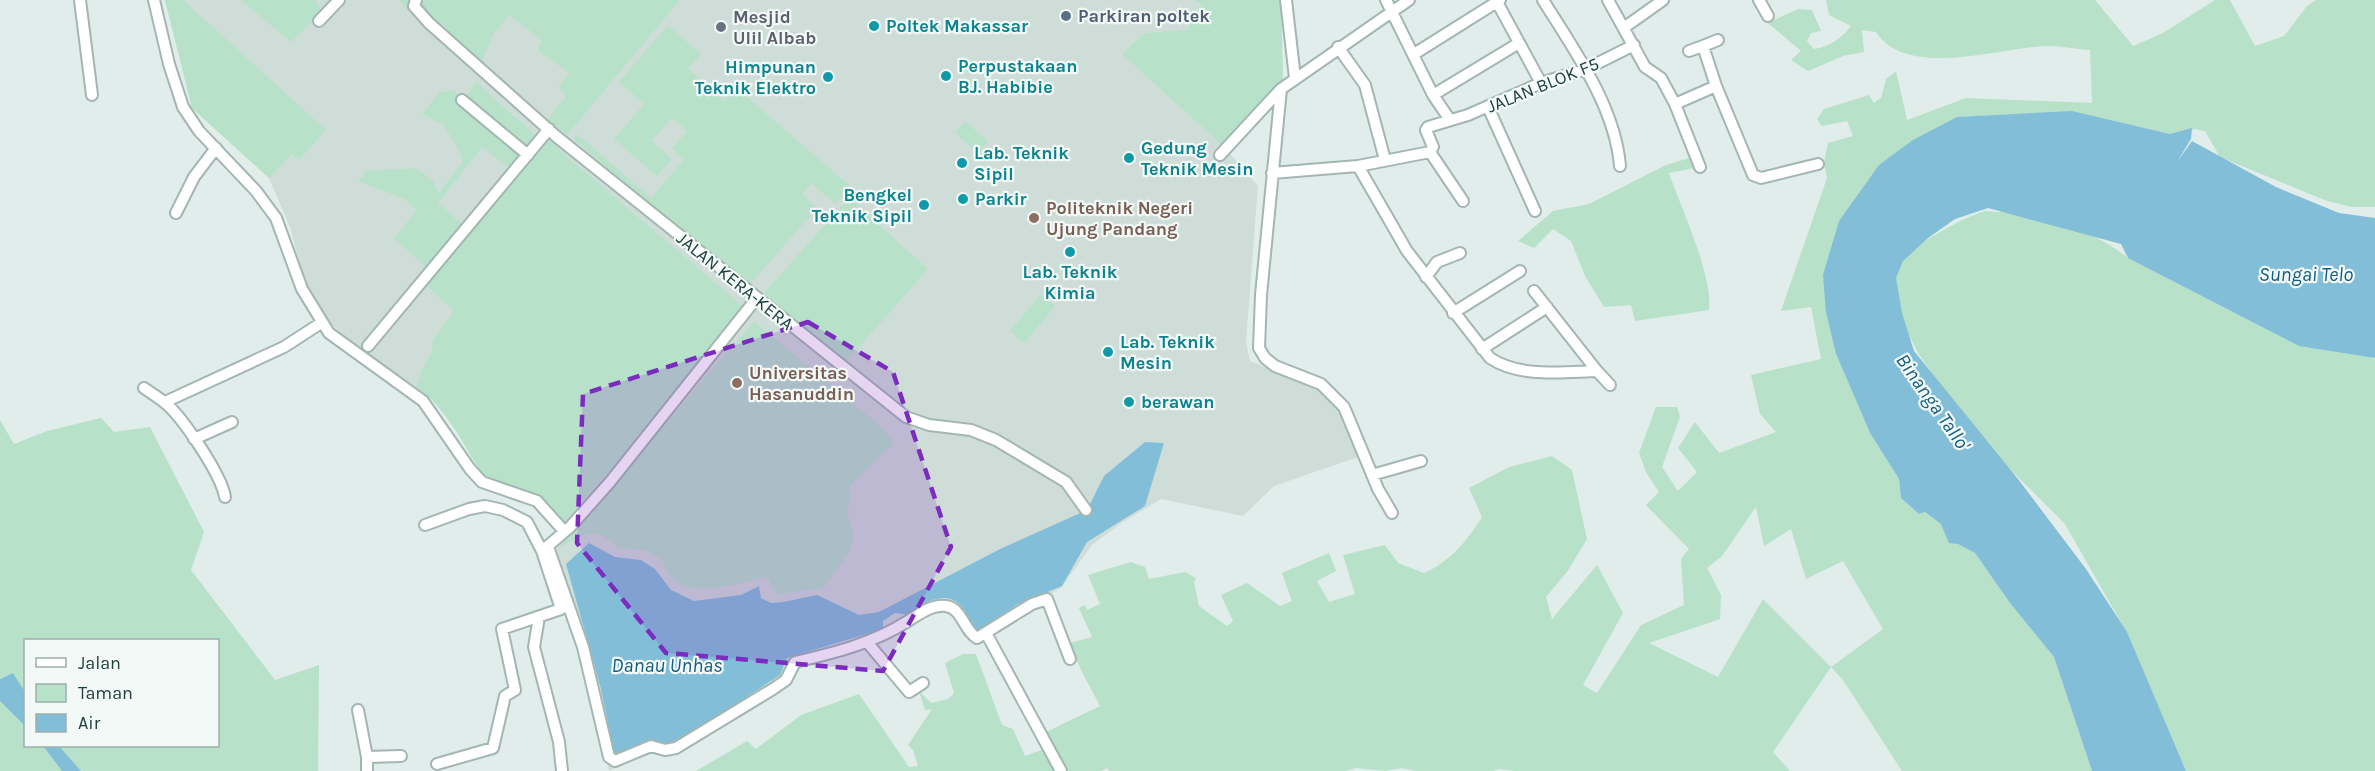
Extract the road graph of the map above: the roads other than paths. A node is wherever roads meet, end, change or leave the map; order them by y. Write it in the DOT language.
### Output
graph roads {
  1 [pos="80,0"];
  2 [pos="154,0"];
  3 [pos="339,0"];
  4 [pos="1286,0"];
  5 [pos="1409,0"];
  6 [pos="1543,0"];
  7 [pos="1608,0"];
  8 [pos="1664,0"];
  9 [pos="1759,0"];
  10 [pos="1499,1"];
  11 [pos="413,2"];
  12 [pos="1389,5"];
  13 [pos="1768,16"];
  14 [pos="319,21"];
  15 [pos="1625,27"];
  16 [pos="1718,40"];
  17 [pos="1519,43"];
  18 [pos="1634,45"];
  19 [pos="1703,46"];
  20 [pos="1338,47"];
  21 [pos="1689,51"];
  22 [pos="1414,54"];
  23 [pos="1586,69"];
  24 [pos="1295,78"];
  25 [pos="1541,83"];
  26 [pos="1716,86"];
  27 [pos="1281,89"];
  28 [pos="92,94"];
  29 [pos="1433,95"];
  30 [pos="462,100"];
  31 [pos="1675,104"];
  32 [pos="1488,107"];
  33 [pos="1450,120"];
  34 [pos="549,129"];
  35 [pos="1430,152"];
  36 [pos="211,155"];
  37 [pos="528,155"];
  38 [pos="1220,155"];
  39 [pos="1385,160"];
  40 [pos="1818,164"];
  41 [pos="1358,166"];
  42 [pos="1620,166"];
  43 [pos="1700,167"];
  44 [pos="1272,173"];
  45 [pos="1463,201"];
  46 [pos="1535,211"];
  47 [pos="176,213"];
  48 [pos="1460,253"];
  49 [pos="1520,271"];
  50 [pos="1426,277"];
  51 [pos="1534,291"];
  52 [pos="756,299"];
  53 [pos="1546,307"];
  54 [pos="1453,314"];
  55 [pos="315,326"];
  56 [pos="368,346"];
  57 [pos="1482,349"];
  58 [pos="1597,371"];
  59 [pos="1610,385"];
  60 [pos="144,388"];
  61 [pos="165,402"];
  62 [pos="232,422"];
  63 [pos="194,440"];
  64 [pos="1421,461"];
  65 [pos="1372,475"];
  66 [pos="225,496"];
  67 [pos="1086,510"];
  68 [pos="1392,513"];
  69 [pos="425,525"];
  70 [pos="553,541"];
  71 [pos="539,617"];
  72 [pos="986,633"];
  73 [pos="867,642"];
  74 [pos="1070,659"];
  75 [pos="923,683"];
  76 [pos="358,710"];
  77 [pos="401,756"];
  78 [pos="368,757"];
  79 [pos="437,764"];
  80 [pos="560,770"];
  81 [pos="367,771"];
  82 [pos="1061,771"];
  1 -- 28 [label="street"];
  2 -- 36 [label="street"];
  3 -- 14 [label="street"];
  4 -- 24 [label="street"];
  5 -- 12 [label="street"];
  6 -- 23 [label="street"];
  7 -- 15 [label="street"];
  8 -- 15 [label="street"];
  9 -- 13 [label="street"];
  10 -- 17 [label="street"];
  10 -- 22 [label="street"];
  11 -- 34 [label="street, JALAN KERA-KERA"];
  12 -- 20 [label="street"];
  12 -- 22 [label="street"];
  15 -- 18 [label="street"];
  16 -- 19 [label="street"];
  17 -- 25 [label="street"];
  17 -- 29 [label="street"];
  18 -- 23 [label="street, JALAN BLOK F5"];
  18 -- 31 [label="street"];
  19 -- 21 [label="street"];
  19 -- 26 [label="street"];
  20 -- 24 [label="street"];
  20 -- 39 [label="street"];
  22 -- 29 [label="street"];
  23 -- 25 [label="street, JALAN BLOK F5"];
  23 -- 42 [label="street"];
  24 -- 27 [label="street"];
  25 -- 32 [label="street, JALAN BLOK F5"];
  26 -- 31 [label="street"];
  26 -- 40 [label="street"];
  27 -- 38 [label="street"];
  27 -- 44 [label="street"];
  29 -- 33 [label="street"];
  30 -- 37 [label="street"];
  31 -- 43 [label="street"];
  32 -- 33 [label="street, JALAN BLOK F5"];
  32 -- 46 [label="street"];
  33 -- 35 [label="street, JALAN BLOK F5"];
  34 -- 37 [label="street"];
  34 -- 52 [label="street, JALAN KERA-KERA"];
  35 -- 39 [label="street"];
  35 -- 45 [label="street"];
  36 -- 47 [label="street"];
  36 -- 55 [label="street"];
  37 -- 56 [label="street"];
  39 -- 41 [label="street"];
  41 -- 44 [label="street"];
  41 -- 50 [label="street"];
  44 -- 65 [label="street"];
  48 -- 50 [label="street"];
  49 -- 54 [label="street"];
  50 -- 54 [label="street"];
  51 -- 53 [label="street"];
  52 -- 67 [label="street, JALAN KERA-KERA"];
  52 -- 70 [label="street"];
  53 -- 57 [label="street"];
  53 -- 58 [label="street"];
  54 -- 57 [label="street"];
  55 -- 61 [label="street"];
  55 -- 70 [label="street"];
  57 -- 58 [label="street"];
  58 -- 59 [label="street"];
  60 -- 61 [label="street"];
  61 -- 63 [label="street"];
  62 -- 63 [label="street"];
  63 -- 66 [label="street"];
  64 -- 65 [label="street"];
  65 -- 68 [label="street"];
  69 -- 70 [label="street"];
  70 -- 71 [label="street"];
  70 -- 73 [label="street"];
  71 -- 79 [label="street"];
  71 -- 80 [label="street"];
  72 -- 73 [label="street"];
  72 -- 74 [label="street"];
  72 -- 82 [label="street"];
  73 -- 75 [label="street"];
  76 -- 78 [label="street"];
  77 -- 78 [label="street"];
  78 -- 81 [label="street"];
}
